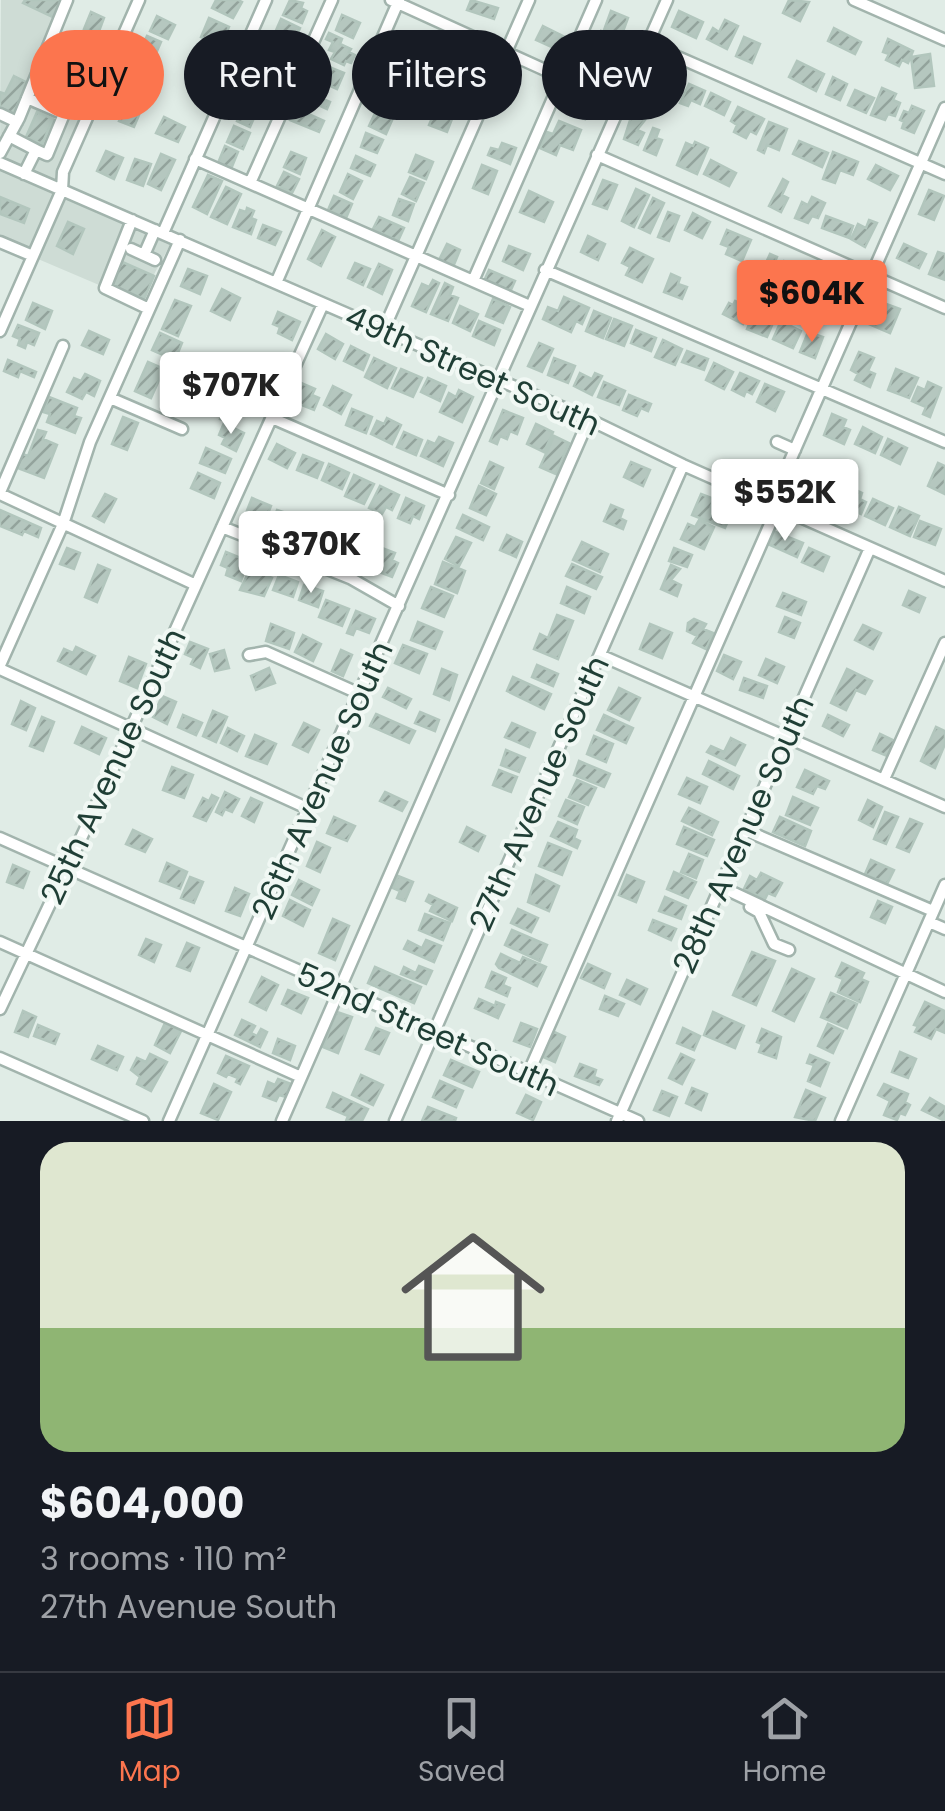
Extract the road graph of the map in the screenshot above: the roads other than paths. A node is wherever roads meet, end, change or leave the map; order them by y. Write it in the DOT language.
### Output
graph roads {
  1 [pos="67,0"];
  2 [pos="139,0"];
  3 [pos="266,0"];
  4 [pos="332,0"];
  5 [pos="529,0"];
  6 [pos="596,0"];
  7 [pos="666,0"];
  8 [pos="854,0"];
  9 [pos="396,1"];
  10 [pos="459,30"];
  11 [pos="516,30"];
  12 [pos="583,30"];
  13 [pos="654,30"];
  14 [pos="945,40"];
  15 [pos="687,61"];
  16 [pos="27,98"];
  17 [pos="945,108"];
  18 [pos="476,120"];
  19 [pos="543,120"];
  20 [pos="613,120"];
  21 [pos="3,124"];
  22 [pos="36,150"];
  23 [pos="0,153"];
  24 [pos="598,155"];
  25 [pos="196,159"];
  26 [pos="0,163"];
  27 [pos="921,164"];
  28 [pos="24,174"];
  29 [pos="945,174"];
  30 [pos="250,183"];
  31 [pos="62,190"];
  32 [pos="309,208"];
  33 [pos="132,220"];
  34 [pos="159,232"];
  35 [pos="180,240"];
  36 [pos="0,242"];
  37 [pos="131,250"];
  38 [pos="33,256"];
  39 [pos="416,256"];
  40 [pos="546,270"];
  41 [pos="872,275"];
  42 [pos="474,281"];
  43 [pos="276,284"];
  44 [pos="323,304"];
  45 [pos="530,306"];
  46 [pos="945,308"];
  47 [pos="149,309"];
  48 [pos="0,331"];
  49 [pos="383,331"];
  50 [pos="63,346"];
  51 [pos="500,381"];
  52 [pos="822,388"];
  53 [pos="110,398"];
  54 [pos="272,418"];
  55 [pos="589,419"];
  56 [pos="182,430"];
  57 [pos="777,442"];
  58 [pos="945,442"];
  59 [pos="795,450"];
  60 [pos="683,465"];
  61 [pos="0,493"];
  62 [pos="449,495"];
  63 [pos="775,505"];
  64 [pos="63,524"];
  65 [pos="222,527"];
  66 [pos="870,548"];
  67 [pos="945,581"];
  68 [pos="196,584"];
  69 [pos="399,606"];
  70 [pos="945,643"];
  71 [pos="249,655"];
  72 [pos="600,655"];
  73 [pos="0,667"];
  74 [pos="360,694"];
  75 [pos="694,695"];
  76 [pos="131,730"];
  77 [pos="788,735"];
  78 [pos="884,779"];
  79 [pos="945,807"];
  80 [pos="309,808"];
  81 [pos="744,830"];
  82 [pos="0,838"];
  83 [pos="66,868"];
  84 [pos="945,885"];
  85 [pos="718,889"];
  86 [pos="931,917"];
  87 [pos="945,929"];
  88 [pos="0,942"];
  89 [pos="247,950"];
  90 [pos="789,950"];
  91 [pos="26,953"];
  92 [pos="906,974"];
  93 [pos="339,991"];
  94 [pos="945,992"];
  95 [pos="0,1009"];
  96 [pos="434,1033"];
  97 [pos="208,1036"];
  98 [pos="0,1058"];
  99 [pos="528,1074"];
  100 [pos="302,1076"];
  101 [pos="619,1117"];
  102 [pos="398,1120"];
  103 [pos="144,1121"];
  104 [pos="170,1121"];
  105 [pos="282,1121"];
  106 [pos="638,1121"];
  107 [pos="841,1121"];
  1 -- 16 [label="street"];
  2 -- 31 [label="street"];
  3 -- 25 [label="street"];
  4 -- 30 [label="street"];
  5 -- 11 [label="street"];
  6 -- 12 [label="street"];
  7 -- 13 [label="street, 26th Avenue South"];
  8 -- 14 [label="street"];
  9 -- 10 [label="street"];
  9 -- 32 [label="street"];
  15 -- 27 [label="street"];
  16 -- 21 [label="street"];
  16 -- 22 [label="street"];
  17 -- 27 [label="street"];
  18 -- 39 [label="street"];
  19 -- 42 [label="street"];
  20 -- 24 [label="street, 26th Avenue South"];
  21 -- 22 [label="street"];
  21 -- 23 [label="street"];
  22 -- 28 [label="street"];
  24 -- 40 [label="street, 26th Avenue South"];
  24 -- 41 [label="street"];
  25 -- 30 [label="street"];
  25 -- 34 [label="street"];
  26 -- 28 [label="street, 49th Street South"];
  27 -- 29 [label="street"];
  27 -- 41 [label="street"];
  28 -- 31 [label="street, 49th Street South"];
  30 -- 32 [label="street"];
  31 -- 33 [label="street, 49th Street South"];
  31 -- 38 [label="street"];
  32 -- 39 [label="street"];
  32 -- 43 [label="street"];
  33 -- 34 [label="street, 49th Street South"];
  33 -- 47 [label="street"];
  34 -- 35 [label="street, 49th Street South"];
  34 -- 37 [label="street"];
  35 -- 43 [label="street, 49th Street South"];
  35 -- 47 [label="street"];
  36 -- 38 [label="street"];
  38 -- 48 [label="street"];
  39 -- 42 [label="street"];
  39 -- 49 [label="street"];
  40 -- 45 [label="street, 26th Avenue South"];
  40 -- 52 [label="street"];
  41 -- 46 [label="street"];
  41 -- 52 [label="street"];
  42 -- 45 [label="street"];
  43 -- 44 [label="street, 49th Street South"];
  44 -- 49 [label="street, 49th Street South"];
  44 -- 54 [label="street, 25th Avenue South"];
  45 -- 51 [label="street, 26th Avenue South"];
  47 -- 53 [label="street"];
  49 -- 51 [label="street, 49th Street South"];
  50 -- 61 [label="street"];
  51 -- 55 [label="street, 49th Street South"];
  51 -- 62 [label="street, 26th Avenue South"];
  52 -- 58 [label="street"];
  52 -- 59 [label="street"];
  53 -- 56 [label="street"];
  53 -- 64 [label="street"];
  54 -- 62 [label="street"];
  54 -- 65 [label="street, 25th Avenue South"];
  55 -- 60 [label="street, 49th Street South"];
  55 -- 93 [label="street"];
  57 -- 59 [label="street"];
  59 -- 63 [label="street"];
  60 -- 63 [label="street, 49th Street South"];
  60 -- 72 [label="street, 27th Avenue South"];
  61 -- 64 [label="street"];
  62 -- 69 [label="street, 26th Avenue South"];
  63 -- 66 [label="street, 49th Street South"];
  63 -- 75 [label="street"];
  64 -- 68 [label="street"];
  64 -- 73 [label="street"];
  65 -- 68 [label="street, 25th Avenue South"];
  65 -- 69 [label="street"];
  66 -- 67 [label="street, 49th Street South"];
  66 -- 77 [label="street, 28th Avenue South"];
  68 -- 76 [label="street, 25th Avenue South"];
  69 -- 74 [label="street, 26th Avenue South"];
  70 -- 78 [label="street"];
  71 -- 74 [label="street"];
  72 -- 75 [label="street"];
  72 -- 96 [label="street, 27th Avenue South"];
  73 -- 76 [label="street"];
  74 -- 80 [label="street, 26th Avenue South"];
  75 -- 77 [label="street"];
  75 -- 99 [label="street"];
  76 -- 80 [label="street"];
  76 -- 83 [label="street, 25th Avenue South"];
  77 -- 78 [label="street"];
  77 -- 81 [label="street, 28th Avenue South"];
  78 -- 79 [label="street"];
  80 -- 89 [label="street, 26th Avenue South"];
  81 -- 85 [label="street, 28th Avenue South"];
  81 -- 86 [label="street"];
  82 -- 83 [label="street, 52nd Street South"];
  83 -- 89 [label="street, 52nd Street South"];
  83 -- 91 [label="street, 25th Avenue South"];
  84 -- 86 [label="street"];
  85 -- 90 [label="street"];
  85 -- 92 [label="street"];
  85 -- 101 [label="street, 28th Avenue South"];
  86 -- 87 [label="street"];
  86 -- 92 [label="street"];
  88 -- 91 [label="street"];
  89 -- 93 [label="street, 52nd Street South"];
  89 -- 97 [label="street, 26th Avenue South"];
  91 -- 95 [label="street, 25th Avenue South"];
  91 -- 97 [label="street"];
  92 -- 94 [label="street"];
  92 -- 107 [label="street"];
  93 -- 96 [label="street, 52nd Street South"];
  93 -- 100 [label="street"];
  96 -- 99 [label="street, 52nd Street South"];
  96 -- 102 [label="street, 27th Avenue South"];
  97 -- 100 [label="street"];
  97 -- 104 [label="street, 26th Avenue South"];
  98 -- 103 [label="street"];
  99 -- 101 [label="street, 52nd Street South"];
  100 -- 105 [label="street"];
  101 -- 106 [label="street, 52nd Street South"];
}
